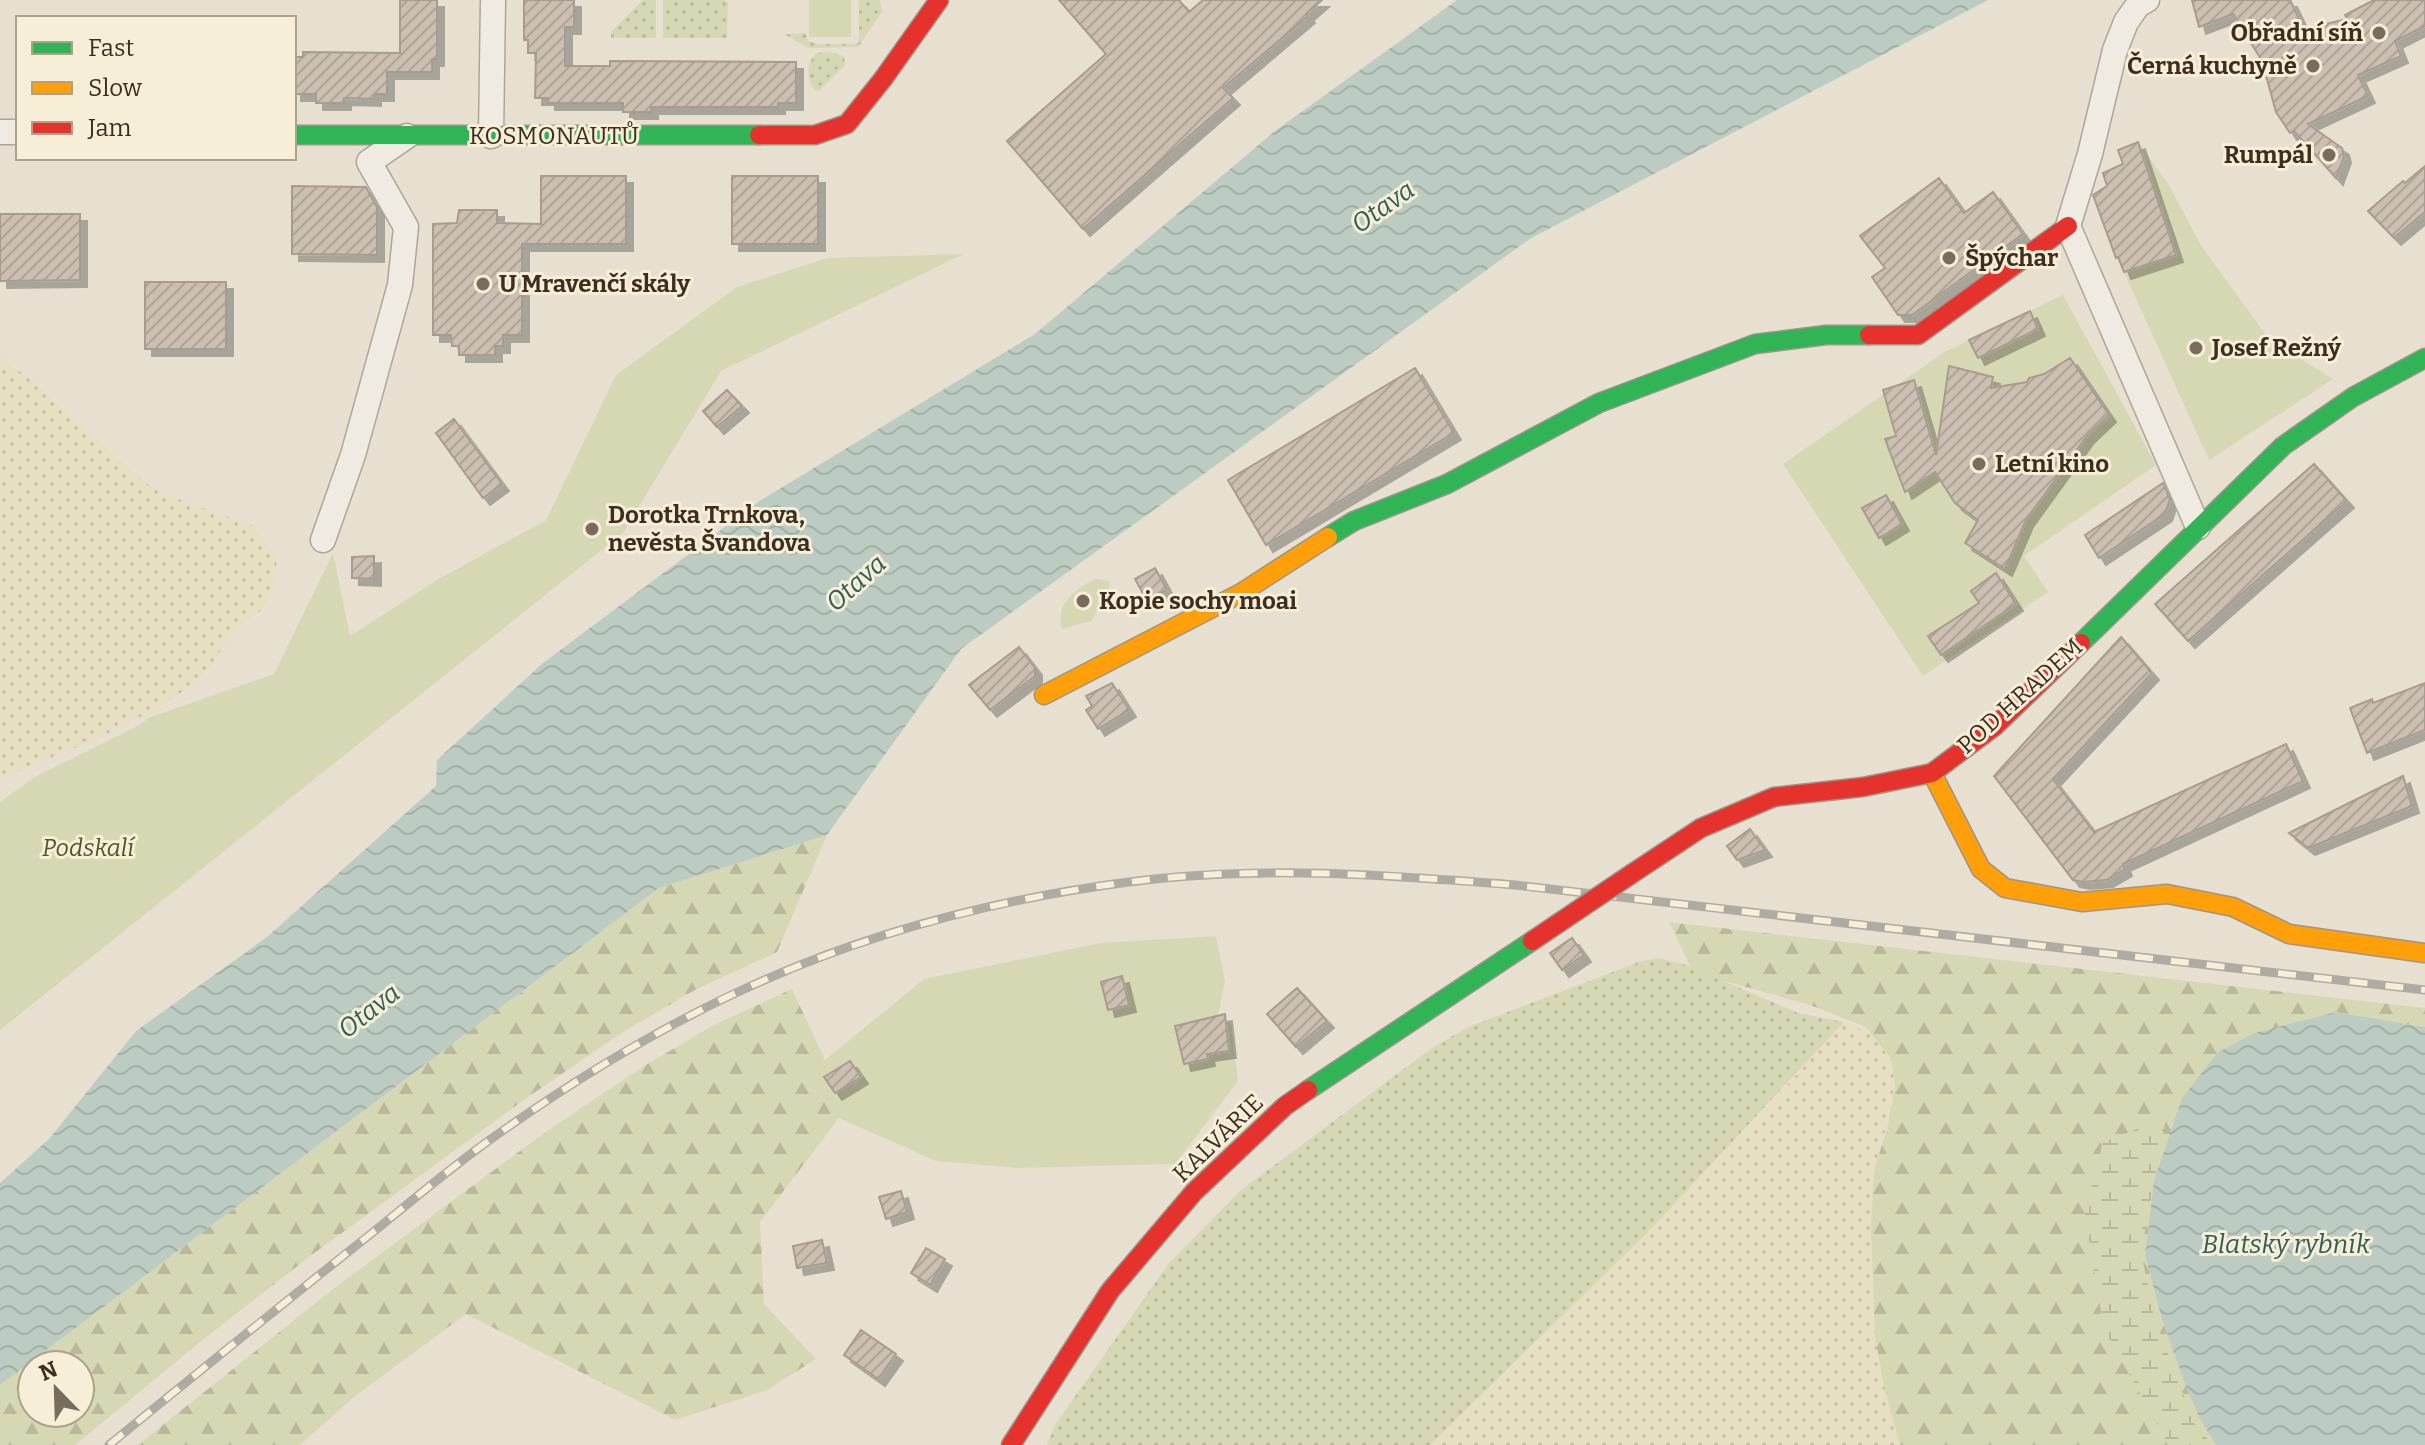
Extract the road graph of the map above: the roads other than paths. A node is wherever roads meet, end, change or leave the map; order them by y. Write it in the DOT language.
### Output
graph roads {
  1 [pos="493,0"];
  2 [pos="939,0"];
  3 [pos="2147,0"];
  4 [pos="296,135"];
  5 [pos="407,136"];
  6 [pos="491,136"];
  7 [pos="2068,226"];
  8 [pos="2425,358"];
  9 [pos="2198,527"];
  10 [pos="323,540"];
  11 [pos="1044,695"];
  12 [pos="1932,773"];
  13 [pos="1633,873"];
  14 [pos="2425,953"];
  15 [pos="1011,1445"];
  1 -- 6 [label="street"];
  2 -- 6 [label="street, KOSMONAUTŮ"];
  3 -- 7 [label="street"];
  4 -- 5 [label="street, KOSMONAUTŮ"];
  5 -- 6 [label="street, KOSMONAUTŮ"];
  5 -- 10 [label="street"];
  7 -- 9 [label="street"];
  7 -- 11 [label="street"];
  8 -- 9 [label="street, POD HRADEM"];
  9 -- 12 [label="street, POD HRADEM"];
  12 -- 13 [label="street, POD HRADEM"];
  12 -- 14 [label="street"];
  13 -- 15 [label="street, KALVÁRIE, bridge"];
}
